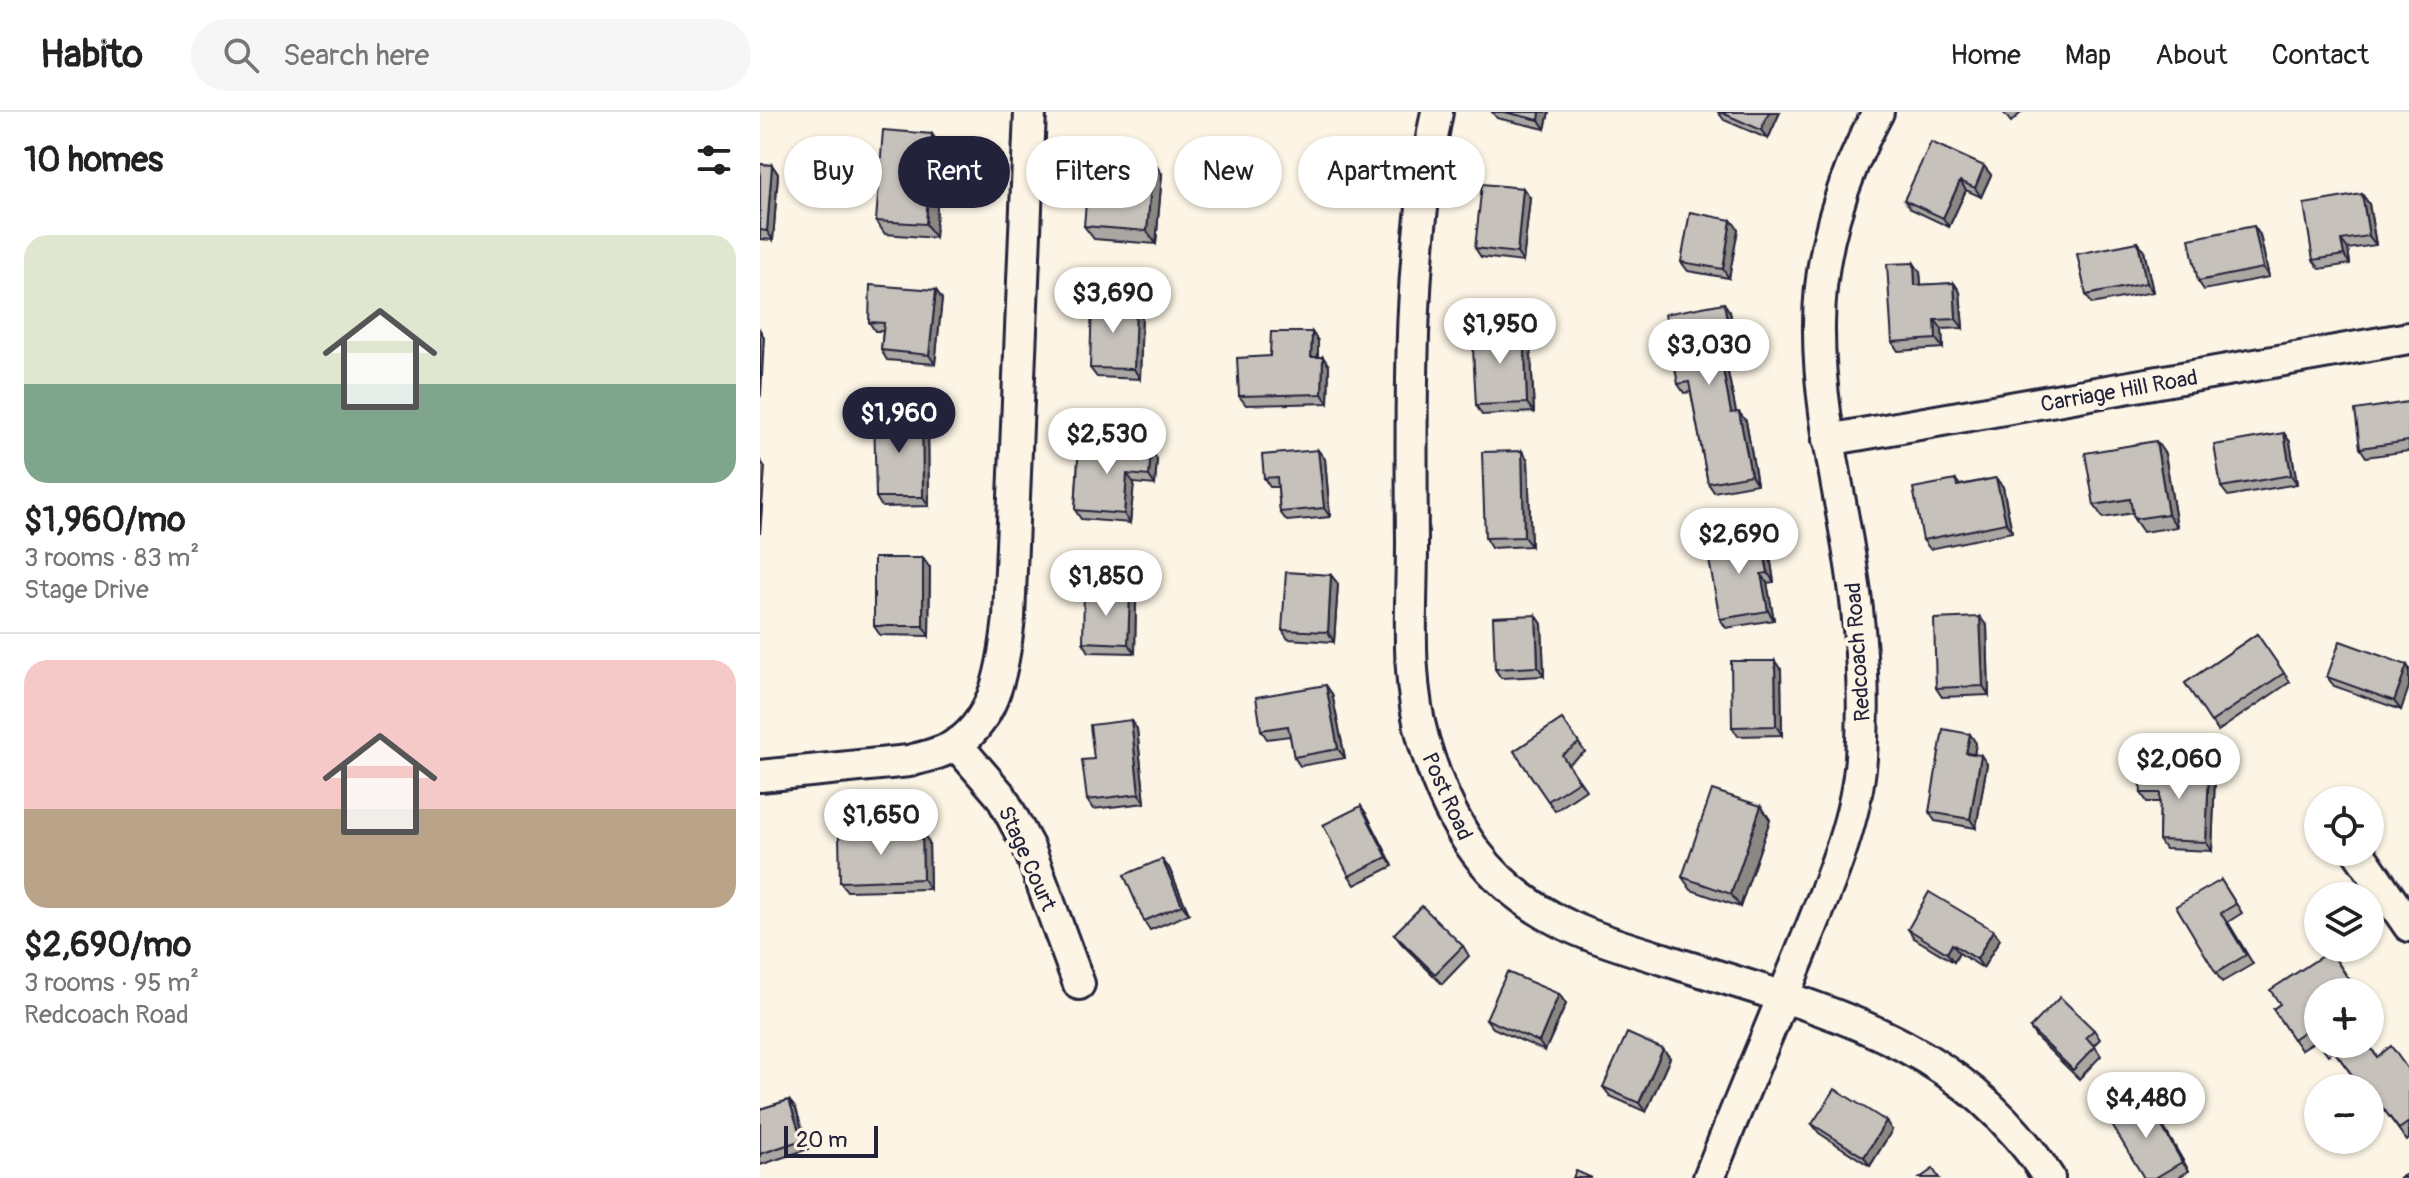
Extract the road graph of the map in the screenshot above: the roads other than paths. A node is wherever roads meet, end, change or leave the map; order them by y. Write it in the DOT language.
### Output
graph roads {
  1 [pos="1030,112"];
  2 [pos="1437,112"];
  3 [pos="1878,112"];
  4 [pos="2409,338"];
  5 [pos="1828,440"];
  6 [pos="956,744"];
  7 [pos="760,776"];
  8 [pos="2368,866"];
  9 [pos="2409,926"];
  10 [pos="1079,984"];
  11 [pos="1783,996"];
  12 [pos="1709,1178"];
  13 [pos="2049,1178"];
  1 -- 6 [label="street"];
  2 -- 11 [label="street, Post Road"];
  3 -- 5 [label="street, Redcoach Road"];
  4 -- 5 [label="street, Carriage Hill Road"];
  5 -- 11 [label="street, Redcoach Road"];
  6 -- 7 [label="street"];
  6 -- 10 [label="street, Stage Court"];
  8 -- 9 [label="street"];
  11 -- 12 [label="street, Redcoach Road"];
  11 -- 13 [label="street, Post Road"];
}
